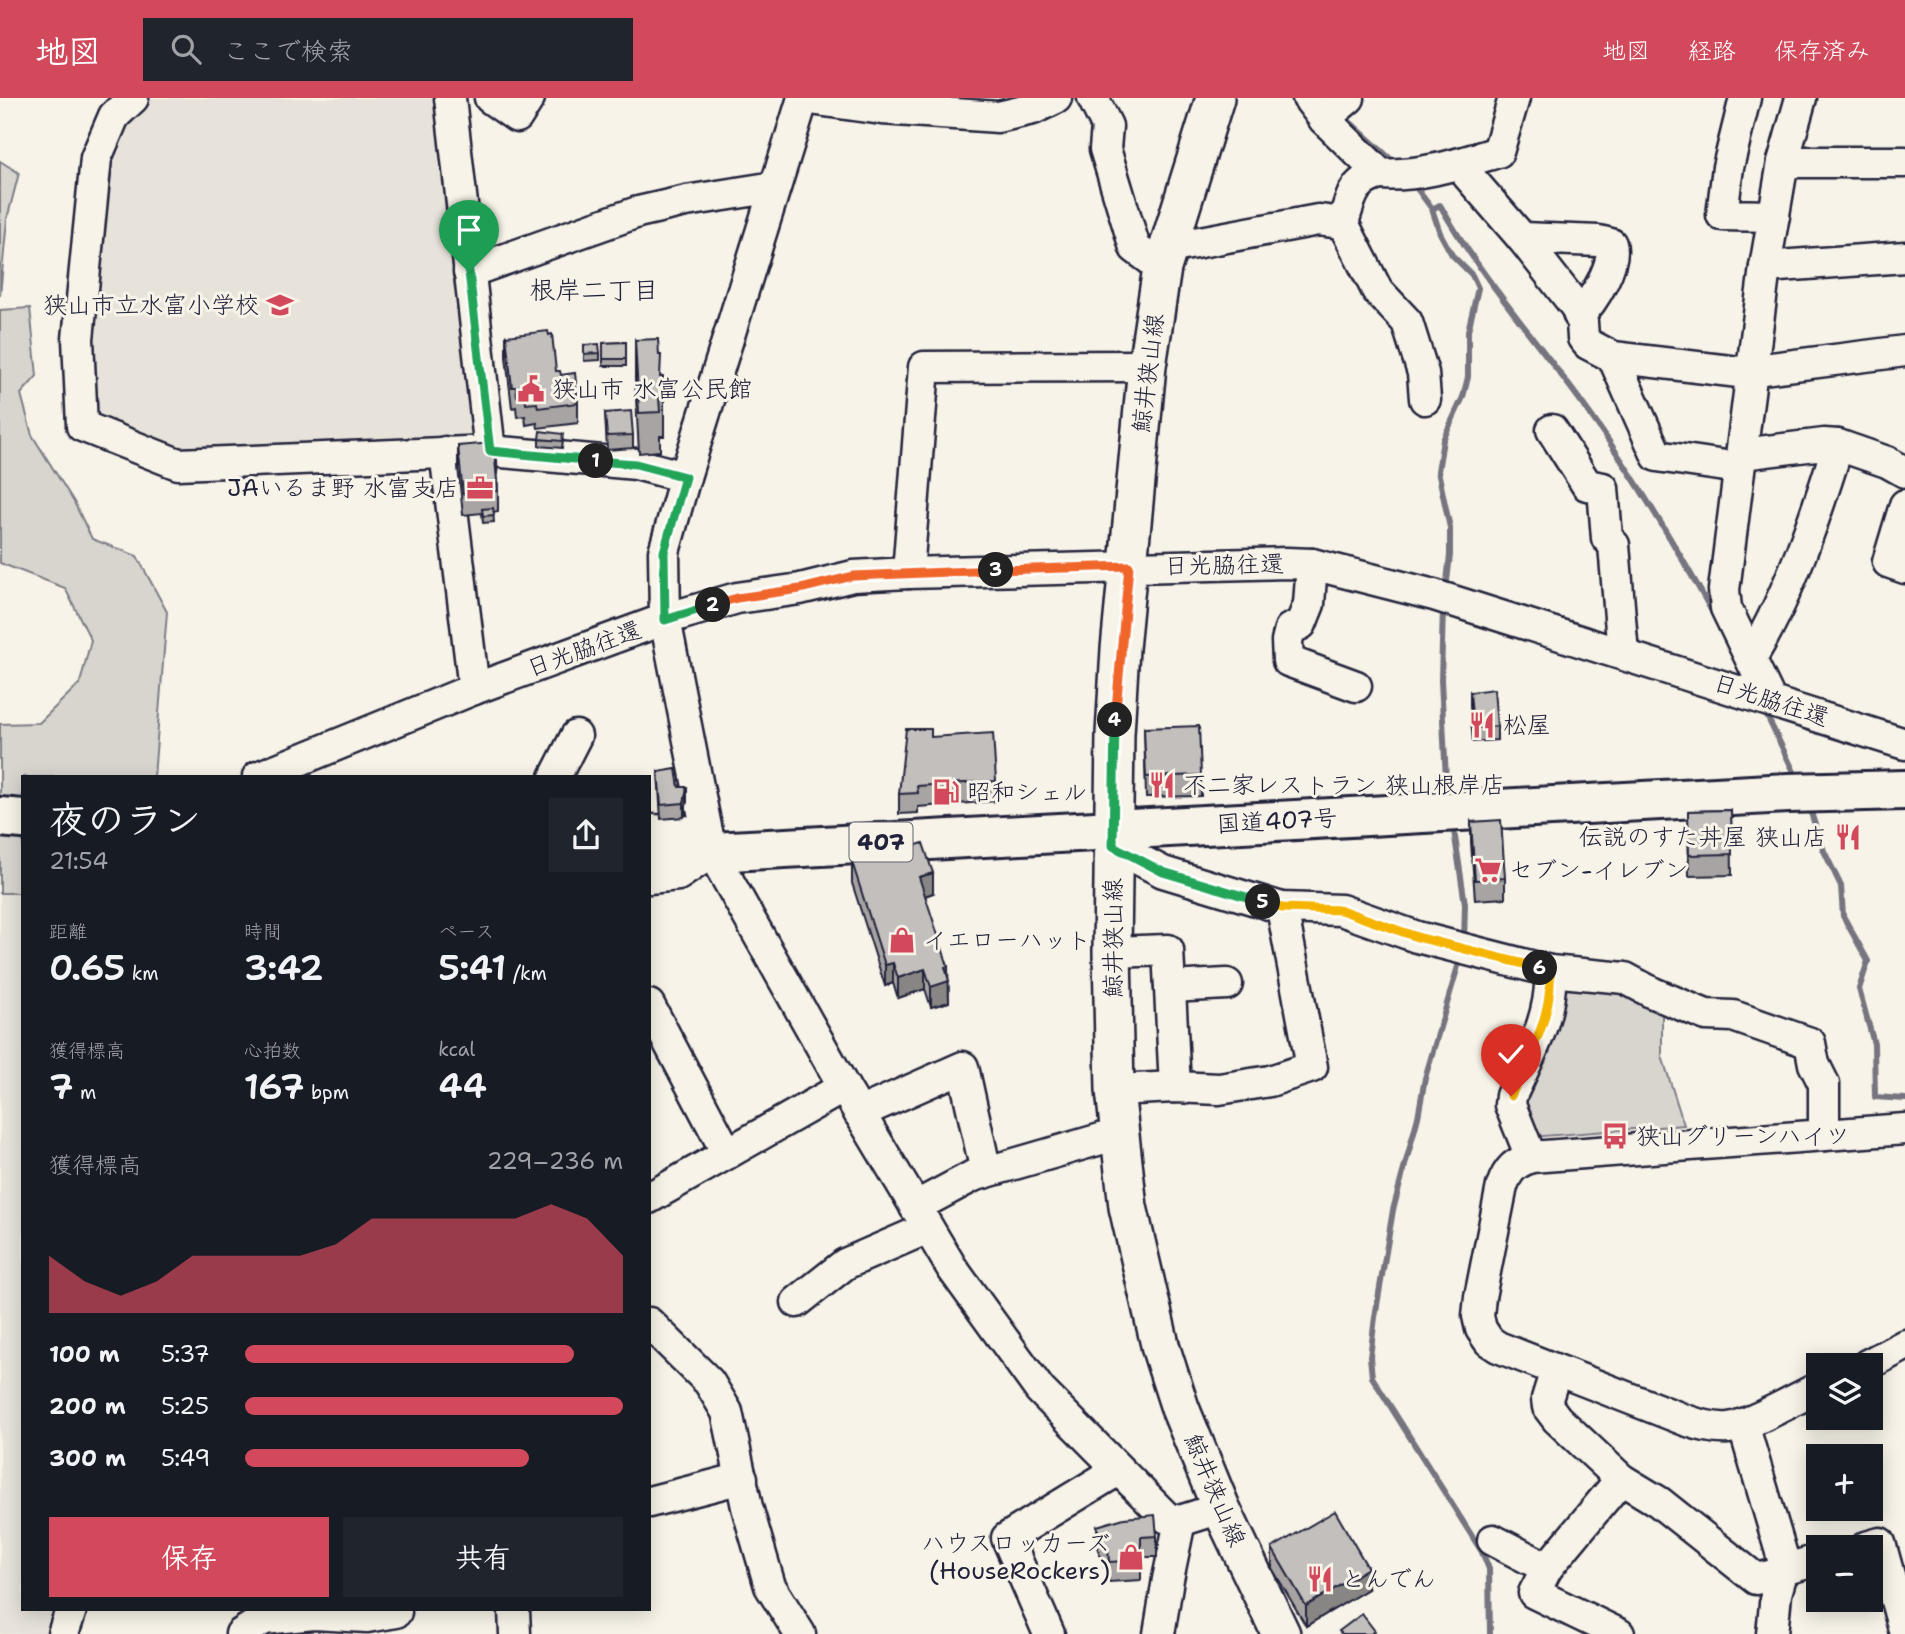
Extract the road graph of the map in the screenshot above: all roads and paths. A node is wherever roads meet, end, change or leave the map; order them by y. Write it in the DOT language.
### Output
graph roads {
  1 [pos="133,98"];
  2 [pos="450,98"];
  3 [pos="490,98"];
  4 [pos="529,98"];
  5 [pos="803,98"];
  6 [pos="1056,98"];
  7 [pos="1093,98"];
  8 [pos="1215,98"];
  9 [pos="1514,98"];
  10 [pos="1745,98"];
  11 [pos="1801,98"];
  12 [pos="1331,106"];
  13 [pos="1783,162"];
  14 [pos="1905,162"];
  15 [pos="1458,164"];
  16 [pos="1398,174"];
  17 [pos="775,187"];
  18 [pos="1774,216"];
  19 [pos="1343,223"];
  20 [pos="1522,238"];
  21 [pos="1905,257"];
  22 [pos="1165,258"];
  23 [pos="1765,267"];
  24 [pos="469,272"];
  25 [pos="1579,315"];
  26 [pos="1905,351"];
  27 [pos="1613,357"];
  28 [pos="1147,366"];
  29 [pos="1751,371"];
  30 [pos="1425,399"];
  31 [pos="1552,430"];
  32 [pos="1838,445"];
  33 [pos="490,451"];
  34 [pos="445,452"];
  35 [pos="1740,461"];
  36 [pos="1905,472"];
  37 [pos="685,477"];
  38 [pos="1905,505"];
  39 [pos="1312,564"];
  40 [pos="1129,566"];
  41 [pos="1905,568"];
  42 [pos="908,573"];
  43 [pos="665,620"];
  44 [pos="1623,654"];
  45 [pos="1751,658"];
  46 [pos="1356,686"];
  47 [pos="474,689"];
  48 [pos="1759,696"];
  49 [pos="1905,725"];
  50 [pos="1871,732"];
  51 [pos="576,736"];
  52 [pos="1905,744"];
  53 [pos="263,775"];
  54 [pos="556,775"];
  55 [pos="1905,790"];
  56 [pos="0,817"];
  57 [pos="21,819"];
  58 [pos="651,830"];
  59 [pos="1112,837"];
  60 [pos="710,842"];
  61 [pos="651,852"];
  62 [pos="651,878"];
  63 [pos="1282,908"];
  64 [pos="1112,952"];
  65 [pos="1550,971"];
  66 [pos="1227,984"];
  67 [pos="1170,987"];
  68 [pos="651,1009"];
  69 [pos="844,1087"];
  70 [pos="1175,1087"];
  71 [pos="1115,1090"];
  72 [pos="859,1113"];
  73 [pos="1905,1129"];
  74 [pos="1118,1134"];
  75 [pos="1824,1135"];
  76 [pos="727,1153"];
  77 [pos="1531,1157"];
  78 [pos="986,1172"];
  79 [pos="651,1197"];
  80 [pos="921,1217"];
  81 [pos="797,1302"];
  82 [pos="651,1325"];
  83 [pos="1905,1345"];
  84 [pos="1883,1357"];
  85 [pos="1556,1370"];
  86 [pos="1806,1394"];
  87 [pos="1743,1424"];
  88 [pos="1118,1470"];
  89 [pos="741,1478"];
  90 [pos="1621,1479"];
  91 [pos="651,1501"];
  92 [pos="1221,1508"];
  93 [pos="1180,1521"];
  94 [pos="1493,1540"];
  95 [pos="1883,1554"];
  96 [pos="1806,1564"];
  97 [pos="1547,1568"];
  98 [pos="1784,1571"];
  99 [pos="71,1611"];
  100 [pos="514,1611"];
  101 [pos="387,1621"];
  102 [pos="1905,1633"];
  103 [pos="63,1634"];
  104 [pos="241,1634"];
  105 [pos="515,1634"];
  106 [pos="800,1634"];
  107 [pos="1049,1634"];
  108 [pos="1159,1634"];
  109 [pos="1281,1634"];
  110 [pos="1619,1634"];
  111 [pos="1772,1634"];
  1 -- 34 [label="street"];
  2 -- 24 [label="street"];
  3 -- 4 [label="street"];
  5 -- 6 [label="street"];
  5 -- 17 [label="street"];
  7 -- 22 [label="street"];
  8 -- 22 [label="main road, 鯨井狭山線"];
  9 -- 15 [label="street"];
  10 -- 18 [label="street"];
  11 -- 13 [label="street"];
  12 -- 16 [label="street"];
  13 -- 14 [label="street"];
  13 -- 18 [label="street"];
  15 -- 16 [label="street"];
  15 -- 20 [label="street"];
  16 -- 19 [label="street"];
  17 -- 24 [label="street"];
  17 -- 37 [label="street"];
  18 -- 23 [label="street"];
  19 -- 22 [label="street"];
  19 -- 30 [label="street"];
  20 -- 25 [label="street"];
  20 -- 25 [label="street"];
  21 -- 23 [label="street"];
  22 -- 28 [label="main road, 鯨井狭山線"];
  23 -- 29 [label="street"];
  24 -- 33 [label="street"];
  25 -- 27 [label="street"];
  26 -- 29 [label="street"];
  27 -- 29 [label="street"];
  27 -- 35 [label="street"];
  28 -- 40 [label="main road, 鯨井狭山線"];
  28 -- 42 [label="street"];
  29 -- 35 [label="street"];
  31 -- 44 [label="street"];
  32 -- 35 [label="street"];
  32 -- 36 [label="street"];
  32 -- 45 [label="street"];
  33 -- 34 [label="street"];
  33 -- 37 [label="street"];
  34 -- 47 [label="street"];
  35 -- 45 [label="street"];
  37 -- 43 [label="street"];
  38 -- 41 [label="street"];
  39 -- 40 [label="street, 日光脇往還"];
  39 -- 44 [label="street, 日光脇往還"];
  39 -- 46 [label="street"];
  40 -- 42 [label="street, 日光脇往還"];
  40 -- 59 [label="main road, 鯨井狭山線"];
  42 -- 43 [label="street, 日光脇往還"];
  43 -- 47 [label="street, 日光脇往還"];
  43 -- 60 [label="street"];
  44 -- 48 [label="street, 日光脇往還"];
  45 -- 48 [label="street"];
  47 -- 53 [label="street, 日光脇往還"];
  48 -- 50 [label="street, 日光脇往還"];
  49 -- 50 [label="street"];
  50 -- 52 [label="street, 日光脇往還"];
  51 -- 54 [label="street"];
  55 -- 59 [label="highway, 国道407号 / 407"];
  56 -- 57 [label="highway"];
  58 -- 60 [label="street"];
  59 -- 60 [label="highway, 国道407号 / 407"];
  59 -- 63 [label="street"];
  59 -- 64 [label="main road, 鯨井狭山線"];
  60 -- 61 [label="highway, 国道407号 / 407"];
  60 -- 62 [label="street"];
  60 -- 69 [label="street"];
  63 -- 65 [label="street"];
  63 -- 70 [label="street"];
  64 -- 67 [label="street"];
  64 -- 71 [label="main road, 鯨井狭山線"];
  65 -- 75 [label="street"];
  65 -- 77 [label="street"];
  66 -- 67 [label="street"];
  67 -- 70 [label="street"];
  68 -- 76 [label="street"];
  69 -- 72 [label="street"];
  69 -- 76 [label="street"];
  70 -- 71 [label="street"];
  71 -- 74 [label="main road, 鯨井狭山線"];
  72 -- 78 [label="street"];
  72 -- 80 [label="street"];
  73 -- 75 [label="street"];
  74 -- 78 [label="street"];
  74 -- 92 [label="main road, 鯨井狭山線"];
  75 -- 77 [label="street"];
  76 -- 79 [label="street"];
  77 -- 85 [label="street"];
  78 -- 80 [label="street"];
  80 -- 81 [label="street"];
  80 -- 88 [label="street"];
  82 -- 89 [label="street"];
  83 -- 84 [label="street"];
  85 -- 87 [label="street"];
  85 -- 90 [label="street"];
  86 -- 87 [label="street"];
  87 -- 98 [label="street"];
  88 -- 93 [label="street"];
  88 -- 107 [label="street"];
  89 -- 91 [label="street"];
  89 -- 106 [label="street"];
  90 -- 97 [label="street"];
  90 -- 98 [label="street"];
  92 -- 93 [label="street"];
  92 -- 109 [label="main road, 鯨井狭山線"];
  93 -- 108 [label="street"];
  94 -- 97 [label="street"];
  95 -- 102 [label="street"];
  96 -- 98 [label="street"];
  97 -- 110 [label="street"];
  98 -- 111 [label="street"];
  99 -- 103 [label="street"];
  100 -- 105 [label="street"];
  101 -- 104 [label="street"];
}
